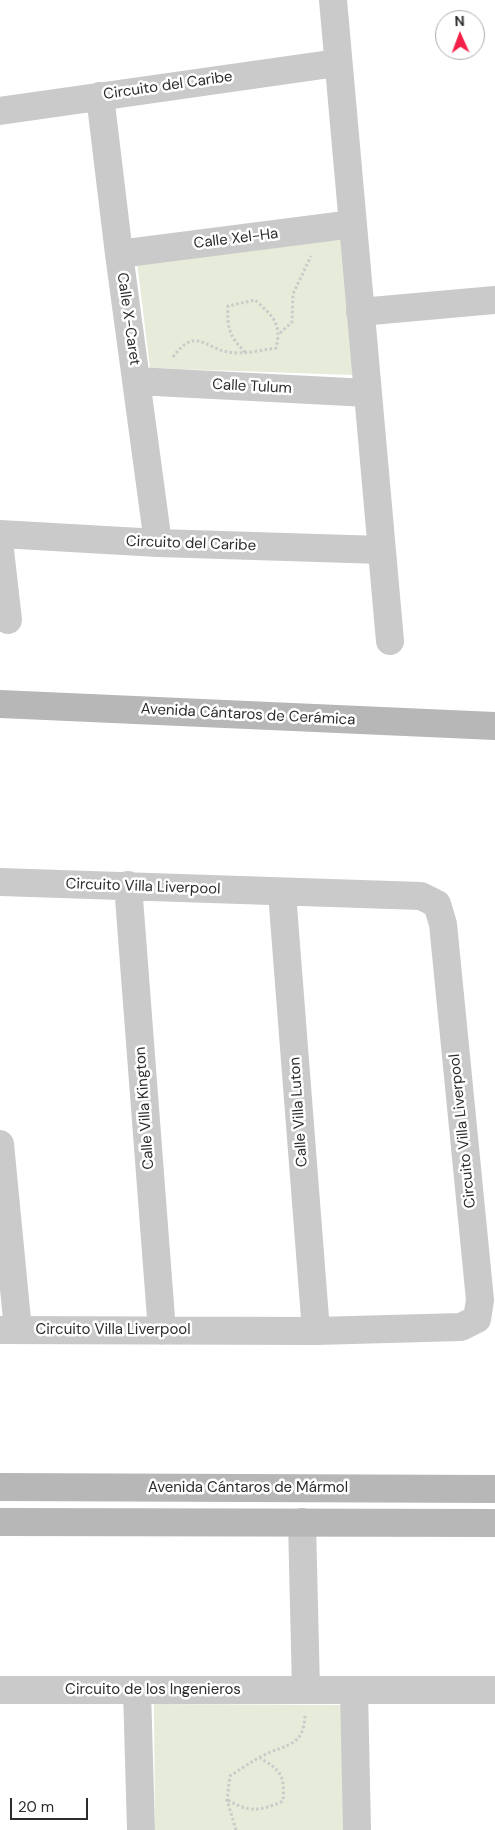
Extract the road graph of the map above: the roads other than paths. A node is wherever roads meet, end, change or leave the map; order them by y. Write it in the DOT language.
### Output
graph roads {
  1 [pos="332,0"];
  2 [pos="337,62"];
  3 [pos="100,96"];
  4 [pos="0,111"];
  5 [pos="347,225"];
  6 [pos="119,254"];
  7 [pos="495,300"];
  8 [pos="360,312"];
  9 [pos="136,381"];
  10 [pos="368,393"];
  11 [pos="0,534"];
  12 [pos="158,543"];
  13 [pos="0,550"];
  14 [pos="382,550"];
  15 [pos="8,620"];
  16 [pos="390,641"];
  17 [pos="0,704"];
  18 [pos="495,726"];
  19 [pos="0,882"];
  20 [pos="128,885"];
  21 [pos="282,892"];
  22 [pos="0,1144"];
  23 [pos="9,1330"];
  24 [pos="162,1331"];
  25 [pos="316,1331"];
  26 [pos="0,1486"];
  27 [pos="495,1489"];
  28 [pos="0,1522"];
  29 [pos="302,1522"];
  30 [pos="495,1523"];
  31 [pos="0,1690"];
  32 [pos="137,1690"];
  33 [pos="306,1690"];
  34 [pos="354,1690"];
  35 [pos="495,1690"];
  36 [pos="141,1830"];
  37 [pos="357,1830"];
  1 -- 2 [label="street"];
  2 -- 3 [label="street, Circuito del Caribe"];
  2 -- 5 [label="street"];
  3 -- 4 [label="street, Circuito del Caribe"];
  3 -- 6 [label="street, Calle X-Caret"];
  5 -- 6 [label="street, Calle Xel-Ha"];
  5 -- 8 [label="street"];
  6 -- 9 [label="street, Calle X-Caret"];
  7 -- 8 [label="street"];
  8 -- 10 [label="street"];
  9 -- 10 [label="street, Calle Tulum"];
  9 -- 12 [label="street, Calle X-Caret"];
  10 -- 14 [label="street"];
  11 -- 12 [label="street, Circuito del Caribe"];
  12 -- 14 [label="street, Circuito del Caribe"];
  13 -- 15 [label="street"];
  14 -- 16 [label="street"];
  17 -- 18 [label="street, Avenida Cántaros de Cerámica"];
  19 -- 20 [label="street, Circuito Villa Liverpool"];
  20 -- 21 [label="street, Circuito Villa Liverpool"];
  20 -- 24 [label="street, Calle Villa Kington"];
  21 -- 25 [label="street, Calle Villa Luton"];
  21 -- 25 [label="street, Circuito Villa Liverpool"];
  22 -- 23 [label="street"];
  23 -- 24 [label="street, Circuito Villa Liverpool"];
  24 -- 25 [label="street, Circuito Villa Liverpool"];
  26 -- 27 [label="street, Avenida Cántaros de Mármol"];
  28 -- 29 [label="street"];
  29 -- 30 [label="street"];
  29 -- 33 [label="street"];
  31 -- 32 [label="street, Circuito de los Ingenieros"];
  32 -- 33 [label="street, Circuito de los Ingenieros"];
  32 -- 36 [label="street"];
  33 -- 34 [label="street, Circuito de los Ingenieros"];
  34 -- 35 [label="street, Circuito de los Ingenieros"];
  34 -- 37 [label="street"];
}
